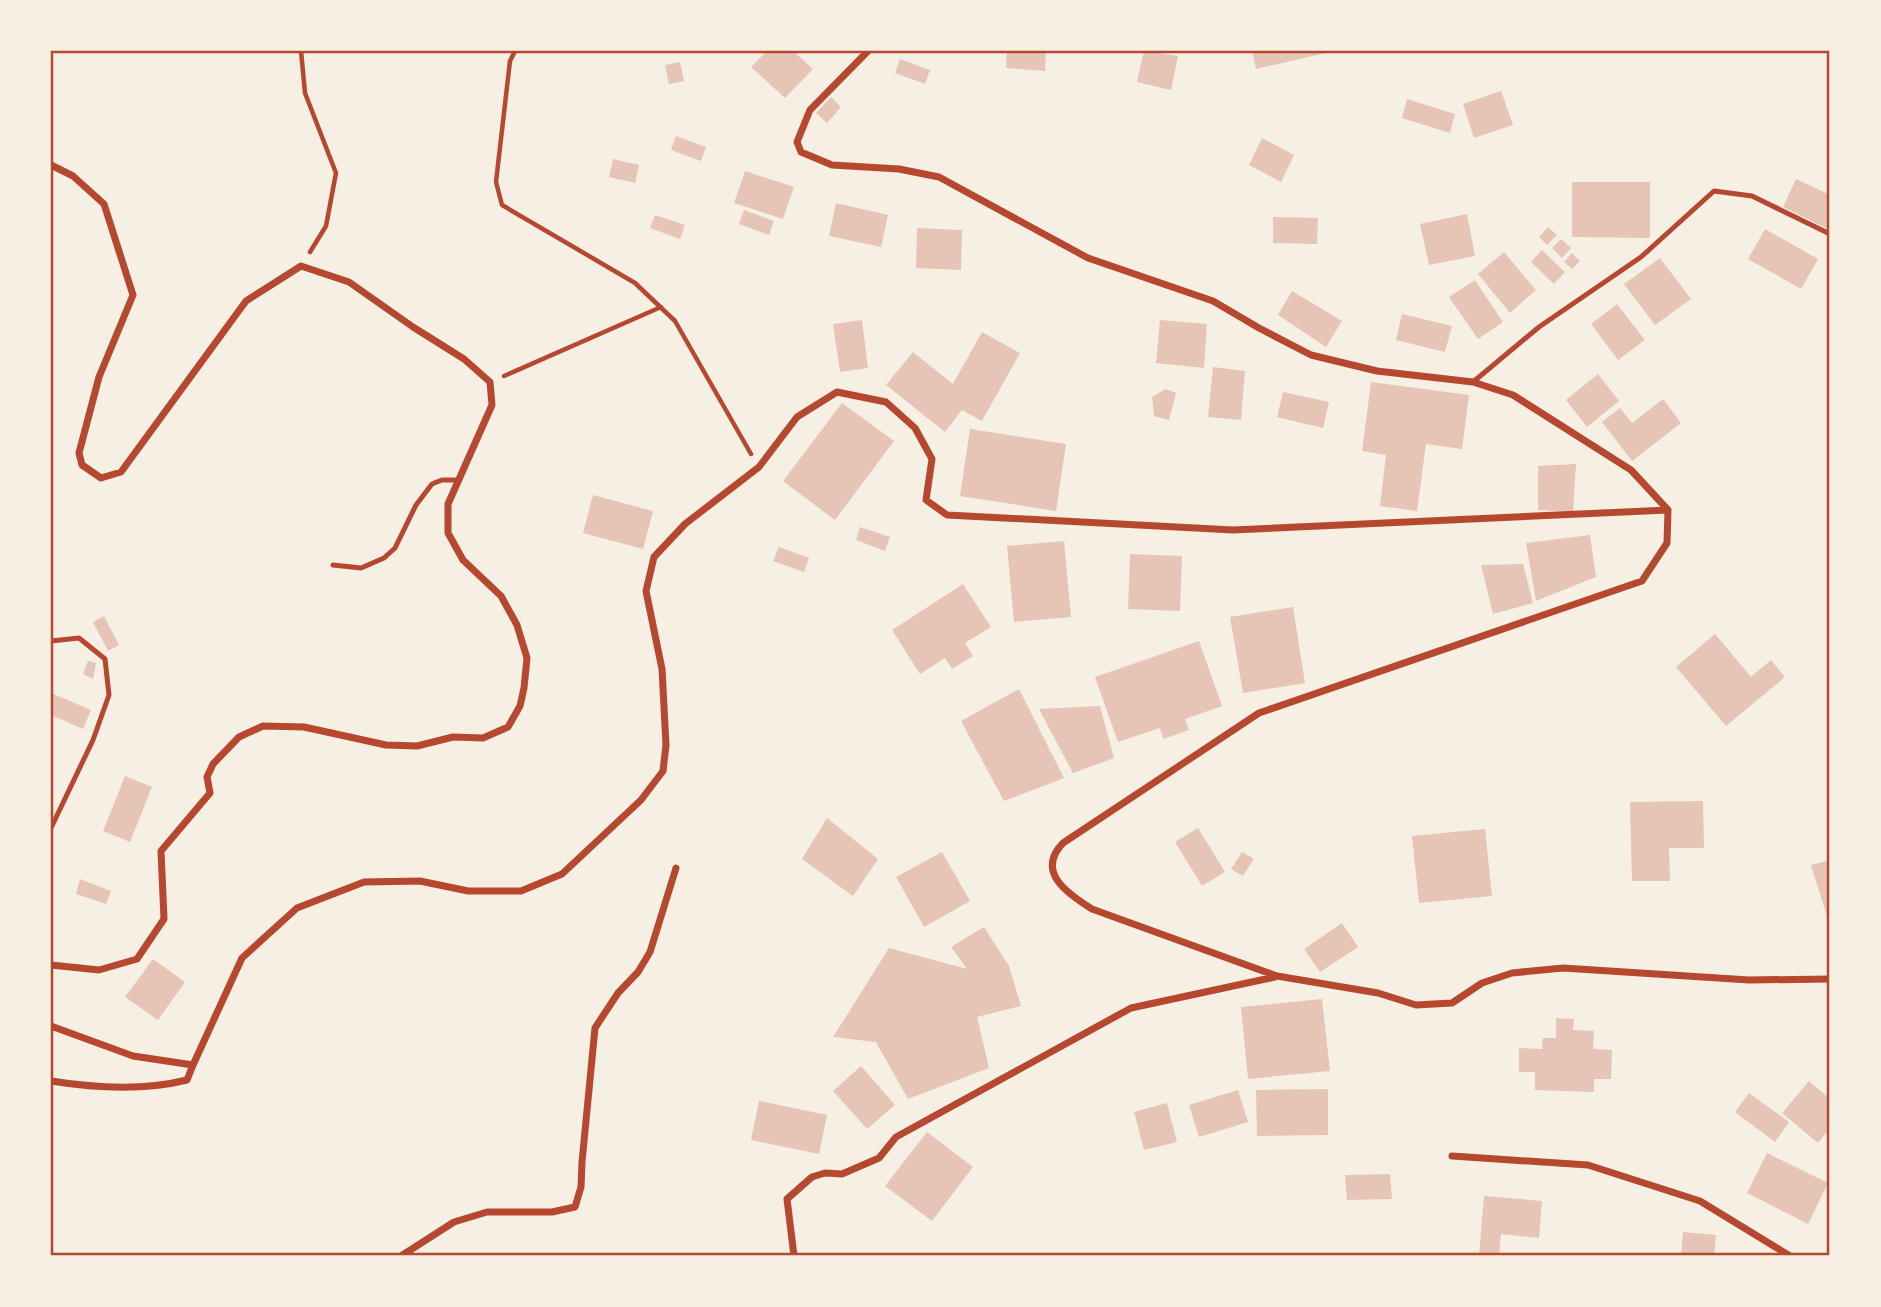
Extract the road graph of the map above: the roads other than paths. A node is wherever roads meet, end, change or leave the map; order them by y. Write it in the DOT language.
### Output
graph roads {
  1 [pos="868,51"];
  2 [pos="51,165"];
  3 [pos="1830,234"];
  4 [pos="1473,382"];
  5 [pos="458,480"];
  6 [pos="1668,510"];
  7 [pos="333,565"];
  8 [pos="51,641"];
  9 [pos="51,828"];
  10 [pos="676,868"];
  11 [pos="51,965"];
  12 [pos="1277,976"];
  13 [pos="1830,979"];
  14 [pos="51,1026"];
  15 [pos="192,1065"];
  16 [pos="51,1082"];
  17 [pos="1452,1156"];
  18 [pos="401,1256"];
  19 [pos="794,1256"];
  20 [pos="1790,1256"];
  1 -- 4 [label="street"];
  2 -- 5 [label="street"];
  3 -- 4 [label="lane"];
  4 -- 6 [label="street"];
  5 -- 7 [label="lane"];
  5 -- 11 [label="street"];
  6 -- 12 [label="street"];
  6 -- 15 [label="street"];
  8 -- 9 [label="lane"];
  10 -- 18 [label="street"];
  12 -- 13 [label="street"];
  12 -- 19 [label="street"];
  14 -- 15 [label="street"];
  15 -- 16 [label="street"];
  17 -- 20 [label="street"];
}
